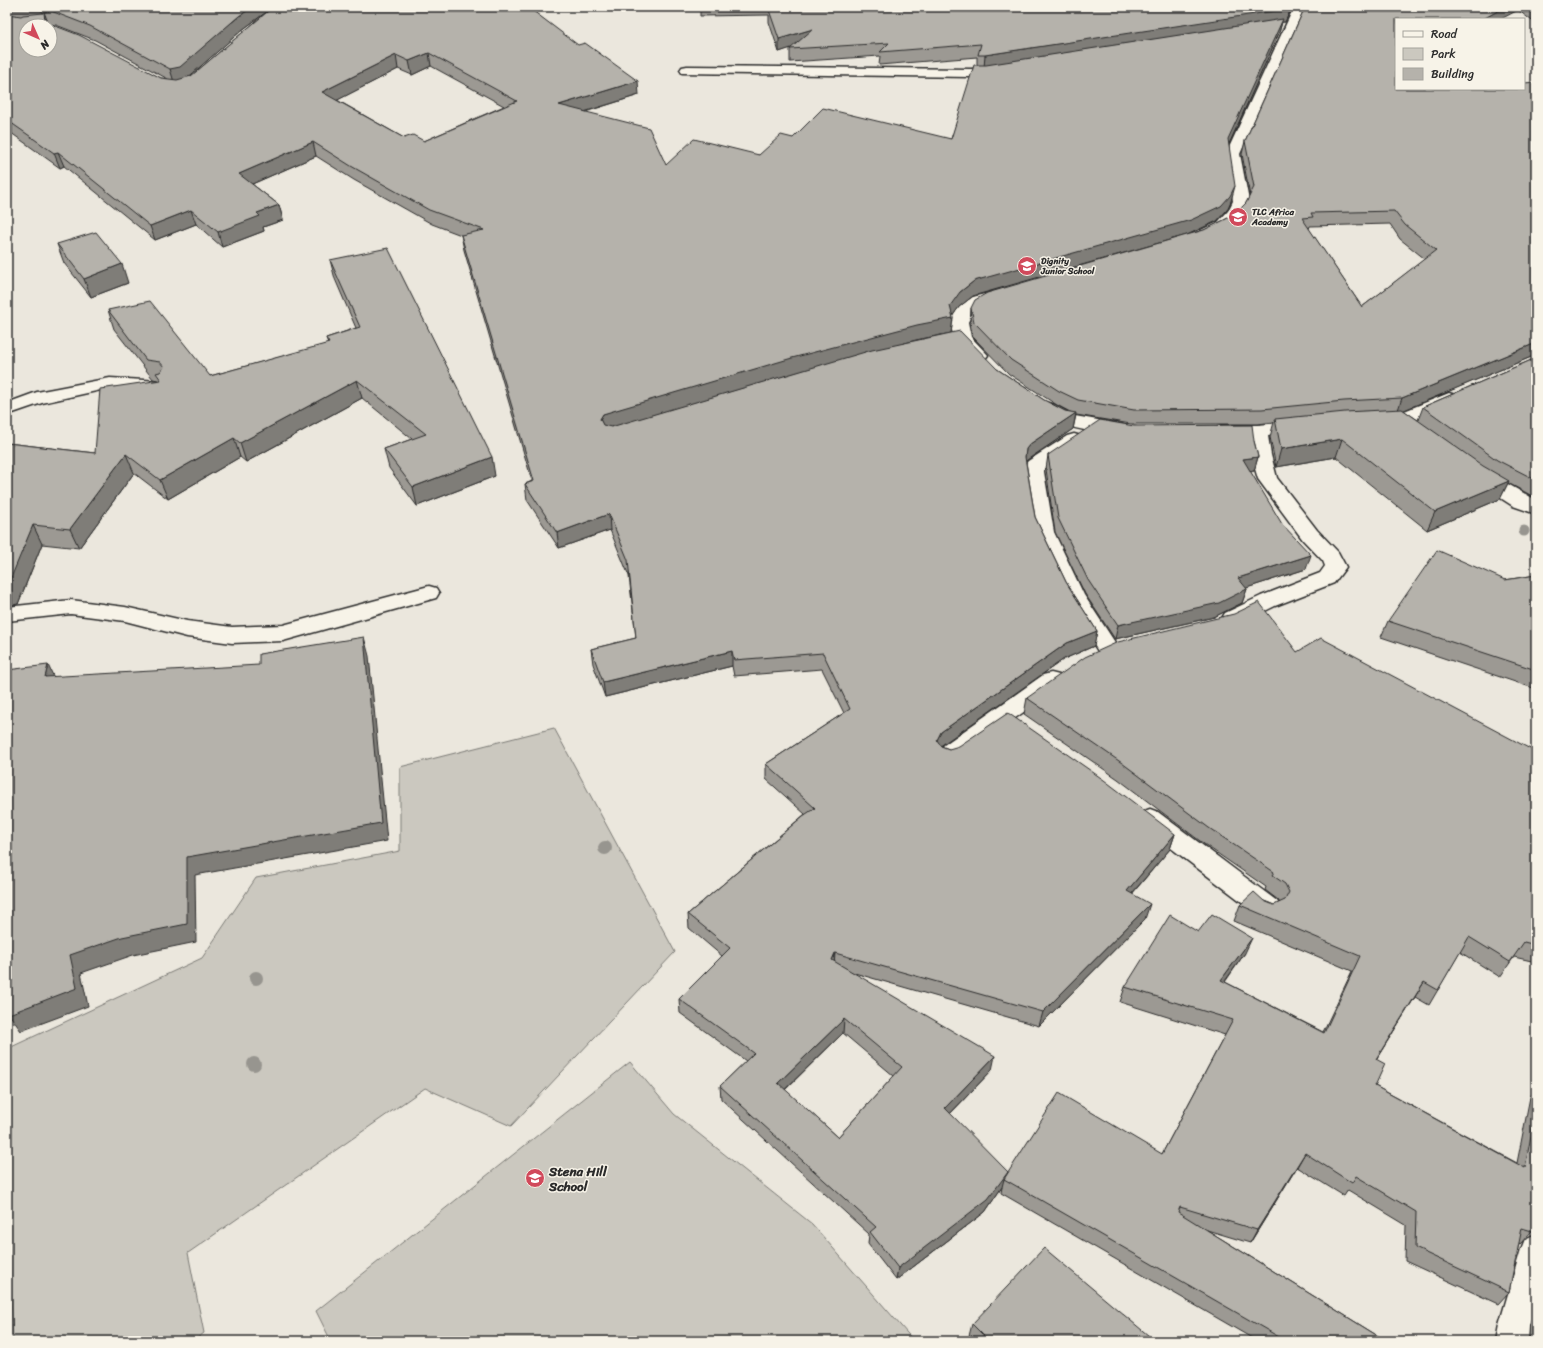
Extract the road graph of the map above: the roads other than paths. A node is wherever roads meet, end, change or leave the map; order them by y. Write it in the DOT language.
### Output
graph roads {
  1 [pos="1300,7"];
  2 [pos="1015,68"];
  3 [pos="687,70"];
  4 [pos="1194,239"];
  5 [pos="1018,290"];
  6 [pos="990,367"];
  7 [pos="160,386"];
  8 [pos="1464,393"];
  9 [pos="1037,402"];
  10 [pos="7,409"];
  11 [pos="1400,420"];
  12 [pos="1370,422"];
  13 [pos="1092,426"];
  14 [pos="1317,426"];
  15 [pos="1258,431"];
  16 [pos="1139,432"];
  17 [pos="1202,432"];
  18 [pos="1419,434"];
  19 [pos="1462,466"];
  20 [pos="1536,508"];
  21 [pos="429,593"];
  22 [pos="7,614"];
  23 [pos="1214,626"];
  24 [pos="1132,645"];
  25 [pos="1109,650"];
  26 [pos="1087,660"];
  27 [pos="1067,670"];
  28 [pos="1005,714"];
  29 [pos="1025,728"];
  30 [pos="948,754"];
  31 [pos="1135,807"];
  32 [pos="1268,908"];
  33 [pos="1536,1249"];
  34 [pos="1512,1341"];
  1 -- 4 [label="street"];
  2 -- 3 [label="street"];
  5 -- 6 [label="street"];
  7 -- 10 [label="street"];
  8 -- 11 [label="street"];
  9 -- 13 [label="street"];
  11 -- 12 [label="street"];
  11 -- 18 [label="street"];
  13 -- 16 [label="street"];
  13 -- 25 [label="street"];
  14 -- 15 [label="street"];
  15 -- 17 [label="street"];
  15 -- 23 [label="street"];
  19 -- 20 [label="street"];
  21 -- 22 [label="street"];
  24 -- 25 [label="street"];
  25 -- 26 [label="street"];
  27 -- 28 [label="street"];
  28 -- 29 [label="street"];
  28 -- 30 [label="street"];
  31 -- 32 [label="street"];
  33 -- 34 [label="street"];
}
